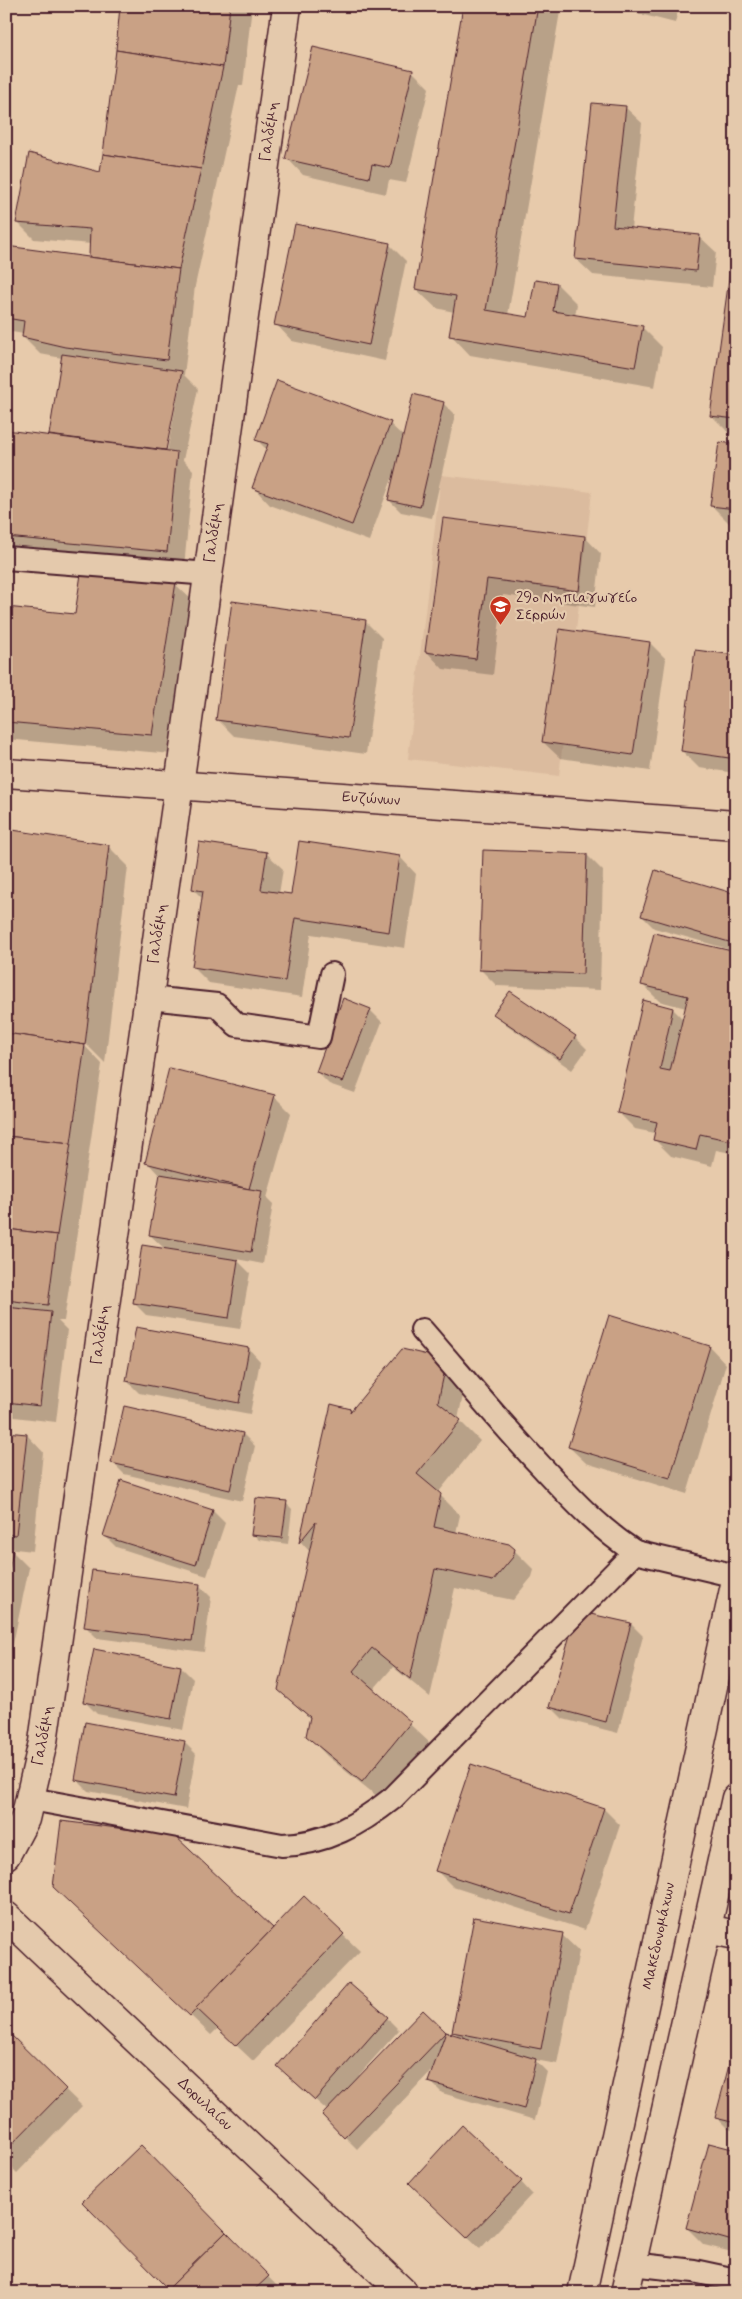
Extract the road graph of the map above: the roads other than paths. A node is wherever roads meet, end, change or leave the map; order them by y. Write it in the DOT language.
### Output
graph roads {
  1 [pos="287,6"];
  2 [pos="6,558"];
  3 [pos="209,574"];
  4 [pos="6,773"];
  5 [pos="179,785"];
  6 [pos="736,825"];
  7 [pos="332,974"];
  8 [pos="149,998"];
  9 [pos="422,1330"];
  10 [pos="635,1552"];
  11 [pos="736,1576"];
  12 [pos="736,1580"];
  13 [pos="736,1798"];
  14 [pos="31,1799"];
  15 [pos="6,1855"];
  16 [pos="6,1916"];
  17 [pos="707,1929"];
  18 [pos="736,1935"];
  19 [pos="632,2264"];
  20 [pos="736,2280"];
  21 [pos="404,2293"];
  22 [pos="582,2293"];
  23 [pos="625,2293"];
  1 -- 3 [label="street, Γαλδέμη"];
  2 -- 3 [label="lane"];
  3 -- 5 [label="street, Γαλδέμη"];
  4 -- 5 [label="street, Ευζώνων"];
  5 -- 6 [label="street, Ευζώνων"];
  5 -- 8 [label="street, Γαλδέμη"];
  7 -- 8 [label="lane"];
  8 -- 14 [label="street, Γαλδέμη"];
  9 -- 10 [label="lane"];
  10 -- 11 [label="lane"];
  10 -- 14 [label="lane"];
  12 -- 22 [label="street, Μακεδονομάχων"];
  13 -- 17 [label="street"];
  14 -- 15 [label="street, Γαλδέμη"];
  16 -- 21 [label="street, Δορυλαίου"];
  17 -- 18 [label="street"];
  17 -- 19 [label="street"];
  19 -- 20 [label="lane"];
  19 -- 23 [label="street"];
}
